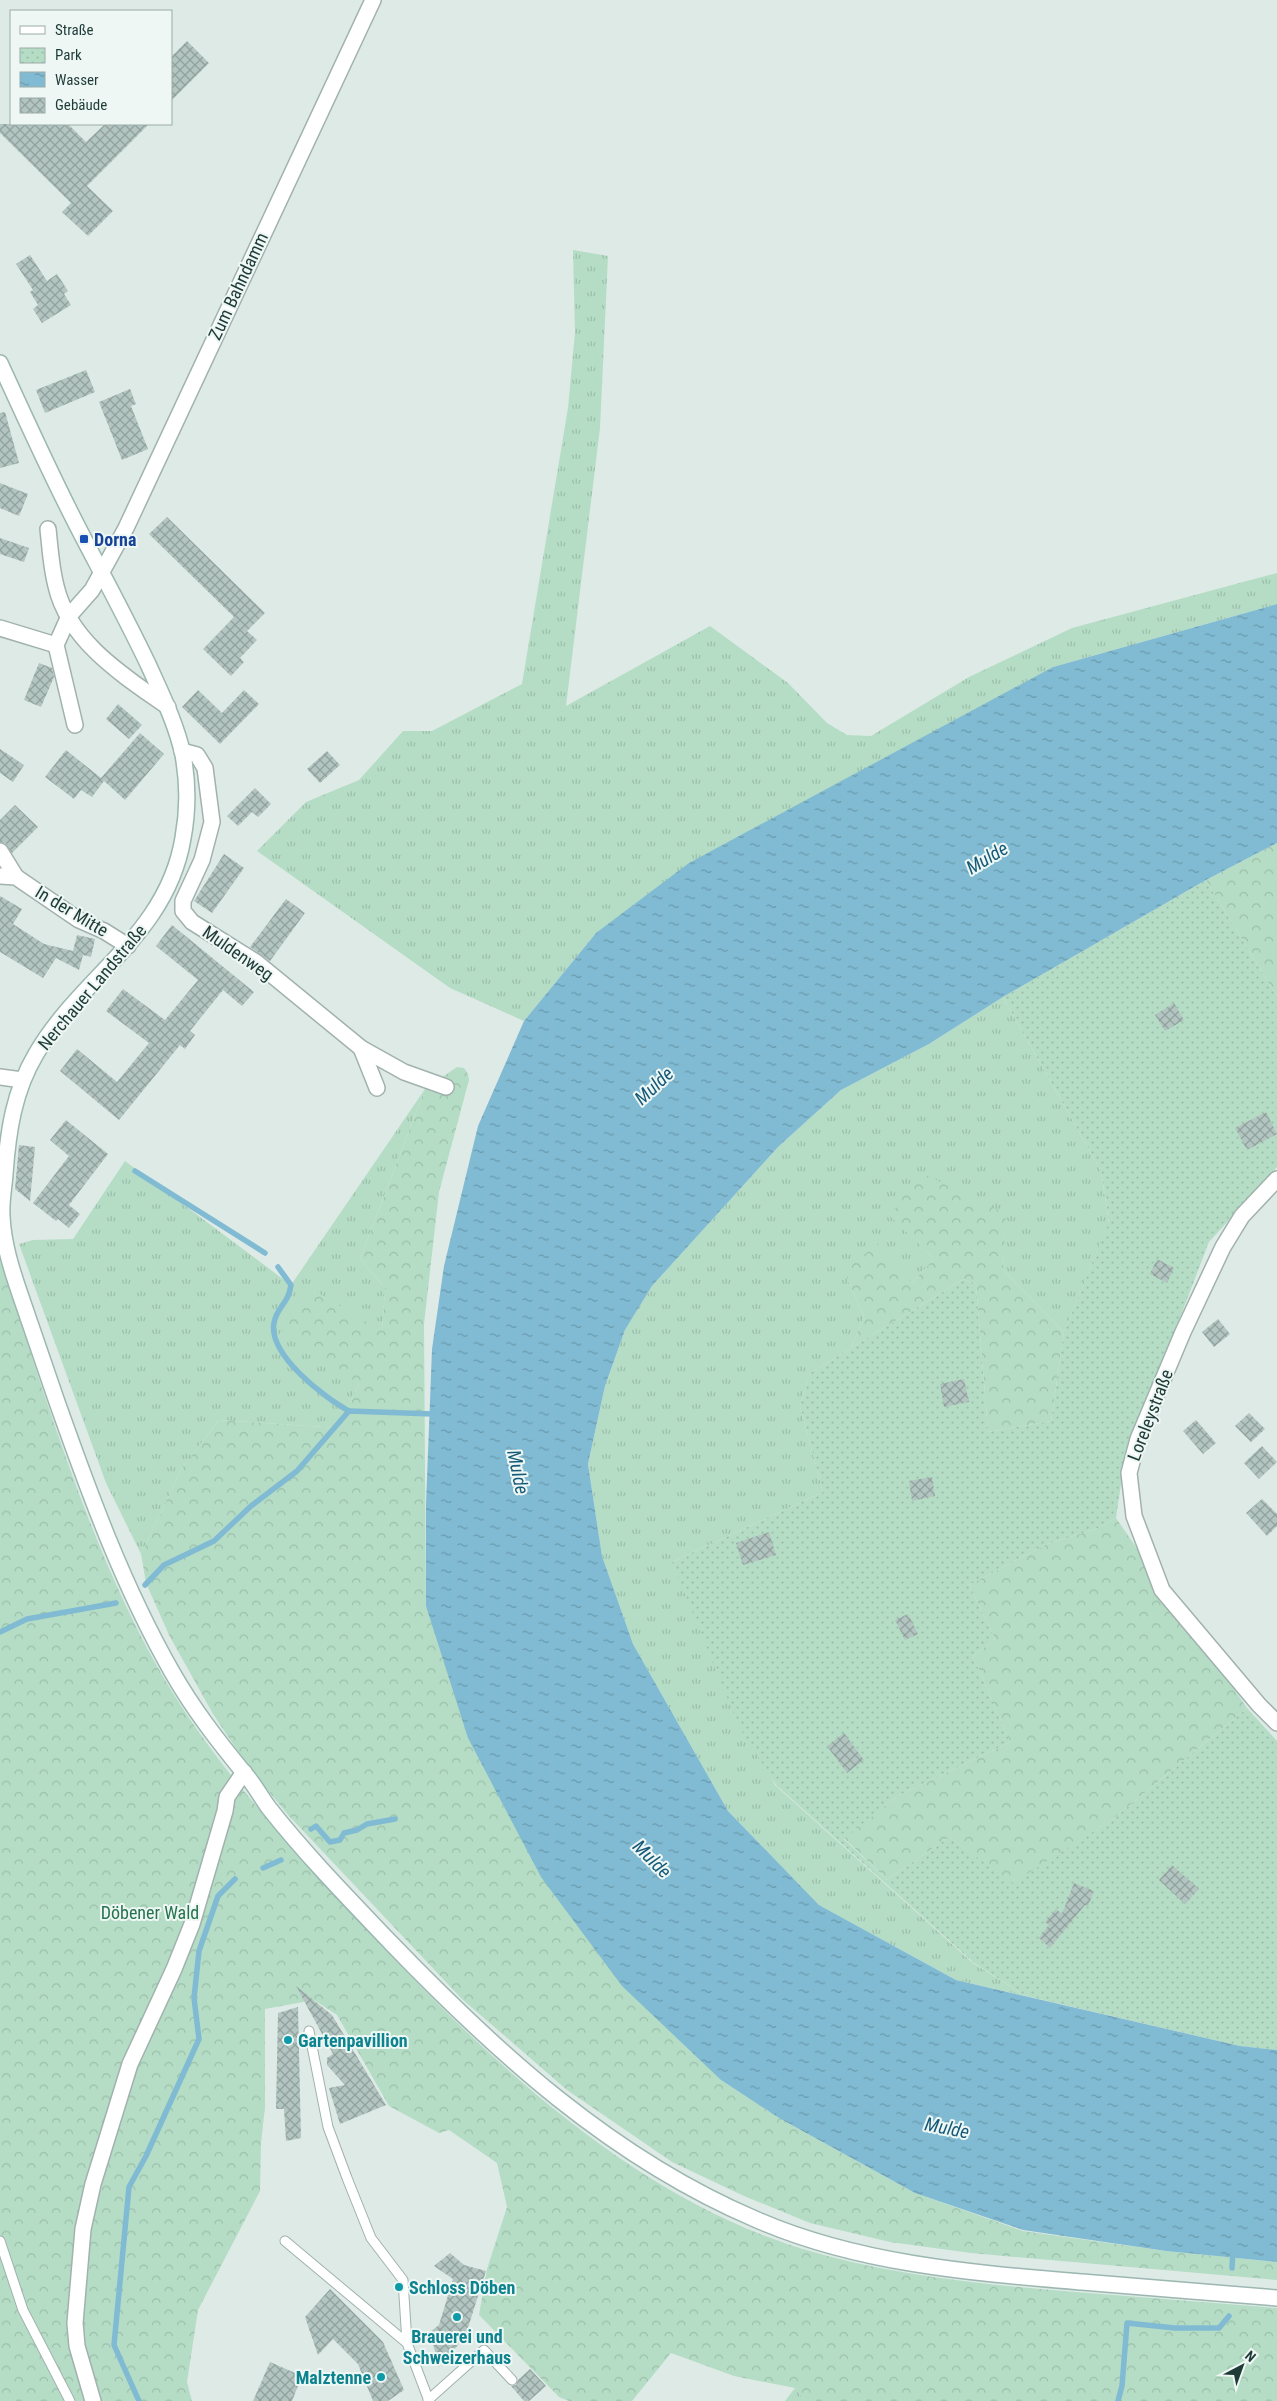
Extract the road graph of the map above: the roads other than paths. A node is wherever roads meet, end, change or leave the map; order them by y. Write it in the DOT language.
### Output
graph roads {
  1 [pos="373,0"];
  2 [pos="0,363"];
  3 [pos="48,529"];
  4 [pos="101,570"];
  5 [pos="69,616"];
  6 [pos="0,628"];
  7 [pos="56,645"];
  8 [pos="168,707"];
  9 [pos="75,725"];
  10 [pos="182,751"];
  11 [pos="0,851"];
  12 [pos="0,876"];
  13 [pos="16,877"];
  14 [pos="128,946"];
  15 [pos="361,1048"];
  16 [pos="0,1077"];
  17 [pos="22,1080"];
  18 [pos="446,1087"];
  19 [pos="377,1088"];
  20 [pos="5,1121"];
  21 [pos="1277,1179"];
  22 [pos="1277,1723"];
  23 [pos="244,1772"];
  24 [pos="309,2031"];
  25 [pos="0,2240"];
  26 [pos="285,2240"];
  27 [pos="1277,2298"];
  28 [pos="407,2343"];
  29 [pos="512,2380"];
  30 [pos="70,2401"];
  31 [pos="92,2401"];
  32 [pos="428,2401"];
  1 -- 4 [label="street, Zum Bahndamm"];
  2 -- 4 [label="street, Nerchauer Landstraße"];
  3 -- 5 [label="street"];
  4 -- 5 [label="street"];
  4 -- 8 [label="street, Nerchauer Landstraße"];
  5 -- 7 [label="street"];
  5 -- 8 [label="street"];
  6 -- 7 [label="street"];
  7 -- 9 [label="street"];
  8 -- 10 [label="street, Nerchauer Landstraße"];
  10 -- 14 [label="street, Nerchauer Landstraße"];
  10 -- 15 [label="street, Muldenweg"];
  11 -- 13 [label="street, In der Mitte"];
  12 -- 13 [label="street, In der Mitte"];
  13 -- 14 [label="street, In der Mitte"];
  14 -- 17 [label="street, Nerchauer Landstraße"];
  15 -- 18 [label="street, Muldenweg"];
  15 -- 19 [label="street"];
  16 -- 17 [label="street"];
  17 -- 20 [label="street, Nerchauer Landstraße"];
  20 -- 23 [label="street, Nerchauer Landstraße"];
  21 -- 22 [label="street, Loreleystraße"];
  23 -- 27 [label="street, Nerchauer Landstraße"];
  23 -- 31 [label="street"];
  24 -- 28 [label="lane"];
  25 -- 30 [label="lane"];
  26 -- 28 [label="lane"];
  28 -- 32 [label="lane"];
  29 -- 32 [label="lane"];
}
